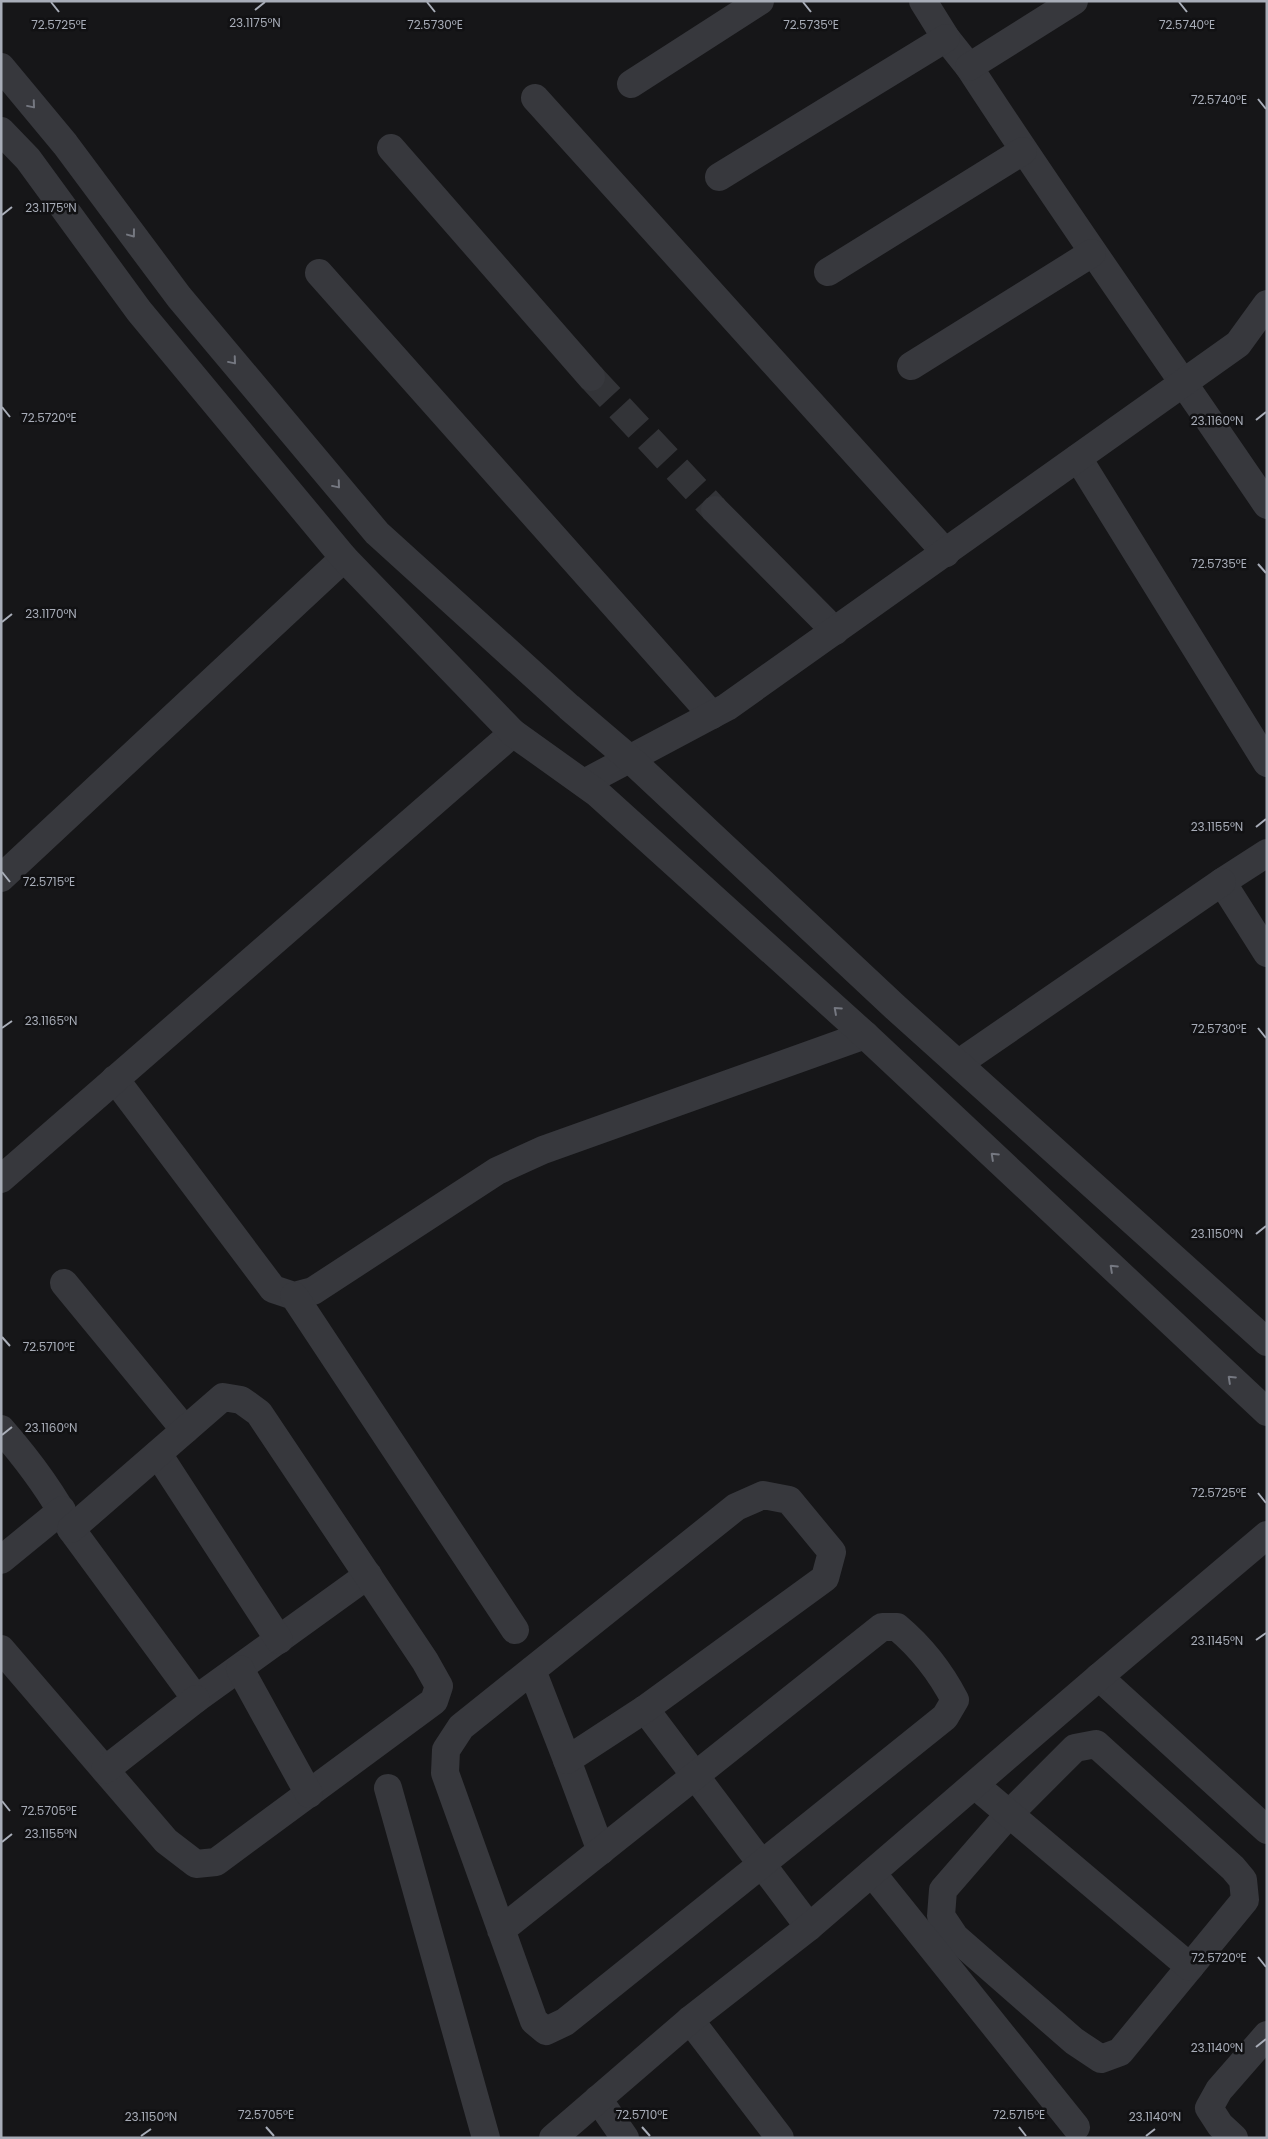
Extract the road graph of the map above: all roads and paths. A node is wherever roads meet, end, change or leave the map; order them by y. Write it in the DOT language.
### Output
graph roads {
  1 [pos="760,1"];
  2 [pos="923,1"];
  3 [pos="1074,1"];
  4 [pos="946,38"];
  5 [pos="969,67"];
  6 [pos="1,68"];
  7 [pos="631,84"];
  8 [pos="534,98"];
  9 [pos="1,131"];
  10 [pos="391,148"];
  11 [pos="1023,151"];
  12 [pos="719,177"];
  13 [pos="1092,254"];
  14 [pos="828,272"];
  15 [pos="319,273"];
  16 [pos="1267,304"];
  17 [pos="911,366"];
  18 [pos="591,377"];
  19 [pos="1184,383"];
  20 [pos="1078,458"];
  21 [pos="1267,505"];
  22 [pos="715,510"];
  23 [pos="946,553"];
  24 [pos="344,558"];
  25 [pos="836,630"];
  26 [pos="712,715"];
  27 [pos="513,733"];
  28 [pos="630,759"];
  29 [pos="1267,763"];
  30 [pos="584,783"];
  31 [pos="1267,853"];
  32 [pos="1,878"];
  33 [pos="1222,882"];
  34 [pos="1267,954"];
  35 [pos="865,1035"];
  36 [pos="959,1064"];
  37 [pos="115,1079"];
  38 [pos="1,1179"];
  39 [pos="64,1283"];
  40 [pos="294,1296"];
  41 [pos="1267,1342"];
  42 [pos="1267,1412"];
  43 [pos="1,1429"];
  44 [pos="185,1430"];
  45 [pos="158,1454"];
  46 [pos="66,1520"];
  47 [pos="1267,1535"];
  48 [pos="1,1560"];
  49 [pos="368,1575"];
  50 [pos="515,1630"];
  51 [pos="280,1640"];
  52 [pos="1,1649"];
  53 [pos="240,1668"];
  54 [pos="532,1670"];
  55 [pos="1099,1677"];
  56 [pos="196,1700"];
  57 [pos="645,1709"];
  58 [pos="568,1760"];
  59 [pos="105,1770"];
  60 [pos="695,1776"];
  61 [pos="975,1785"];
  62 [pos="388,1788"];
  63 [pos="309,1794"];
  64 [pos="1009,1814"];
  65 [pos="1267,1830"];
  66 [pos="601,1851"];
  67 [pos="762,1864"];
  68 [pos="872,1873"];
  69 [pos="809,1927"];
  70 [pos="501,1930"];
  71 [pos="1190,1967"];
  72 [pos="690,2020"];
  73 [pos="1267,2035"];
  74 [pos="598,2099"];
  75 [pos="1076,2128"];
  76 [pos="486,2138"];
  77 [pos="554,2138"];
  78 [pos="625,2138"];
  79 [pos="780,2138"];
  80 [pos="1234,2138"];
  1 -- 7 [label="street"];
  2 -- 4 [label="street"];
  3 -- 5 [label="street"];
  4 -- 5 [label="street"];
  4 -- 12 [label="street"];
  5 -- 11 [label="street"];
  6 -- 28 [label="street, one-way"];
  8 -- 23 [label="street"];
  9 -- 24 [label="street"];
  10 -- 18 [label="street"];
  11 -- 13 [label="street"];
  11 -- 14 [label="street"];
  13 -- 17 [label="street"];
  13 -- 19 [label="street"];
  15 -- 26 [label="street"];
  16 -- 19 [label="street"];
  19 -- 20 [label="street"];
  19 -- 21 [label="street"];
  20 -- 23 [label="street"];
  20 -- 29 [label="street"];
  22 -- 25 [label="street"];
  23 -- 25 [label="street"];
  24 -- 27 [label="street"];
  24 -- 32 [label="street"];
  25 -- 26 [label="street"];
  26 -- 28 [label="street"];
  27 -- 30 [label="street"];
  27 -- 37 [label="street"];
  28 -- 30 [label="street"];
  28 -- 36 [label="street"];
  35 -- 30 [label="street, one-way"];
  31 -- 33 [label="street"];
  33 -- 34 [label="street"];
  33 -- 36 [label="street"];
  35 -- 40 [label="street"];
  42 -- 35 [label="street, one-way"];
  36 -- 41 [label="street"];
  37 -- 38 [label="street"];
  37 -- 40 [label="street"];
  39 -- 44 [label="street"];
  40 -- 50 [label="street"];
  43 -- 46 [label="street"];
  44 -- 45 [label="street"];
  44 -- 49 [label="street"];
  45 -- 46 [label="street"];
  45 -- 51 [label="street"];
  46 -- 48 [label="street"];
  46 -- 56 [label="street"];
  47 -- 55 [label="street"];
  49 -- 51 [label="street"];
  49 -- 63 [label="street"];
  51 -- 53 [label="street"];
  52 -- 59 [label="street"];
  53 -- 56 [label="street"];
  53 -- 63 [label="street"];
  54 -- 57 [label="street"];
  54 -- 58 [label="street"];
  54 -- 70 [label="street"];
  55 -- 61 [label="street"];
  55 -- 65 [label="street"];
  56 -- 59 [label="street"];
  57 -- 58 [label="street"];
  57 -- 60 [label="street"];
  58 -- 66 [label="street"];
  59 -- 63 [label="street"];
  60 -- 66 [label="street"];
  60 -- 67 [label="street"];
  60 -- 67 [label="street"];
  61 -- 64 [label="street"];
  61 -- 68 [label="street"];
  62 -- 76 [label="street"];
  64 -- 71 [label="street"];
  64 -- 71 [label="street"];
  64 -- 71 [label="street"];
  66 -- 70 [label="street"];
  67 -- 69 [label="street"];
  67 -- 70 [label="street"];
  68 -- 69 [label="street"];
  68 -- 75 [label="street"];
  69 -- 72 [label="street"];
  72 -- 74 [label="street"];
  72 -- 79 [label="street"];
  73 -- 80 [label="street"];
  74 -- 77 [label="street"];
  74 -- 78 [label="street"];
}
